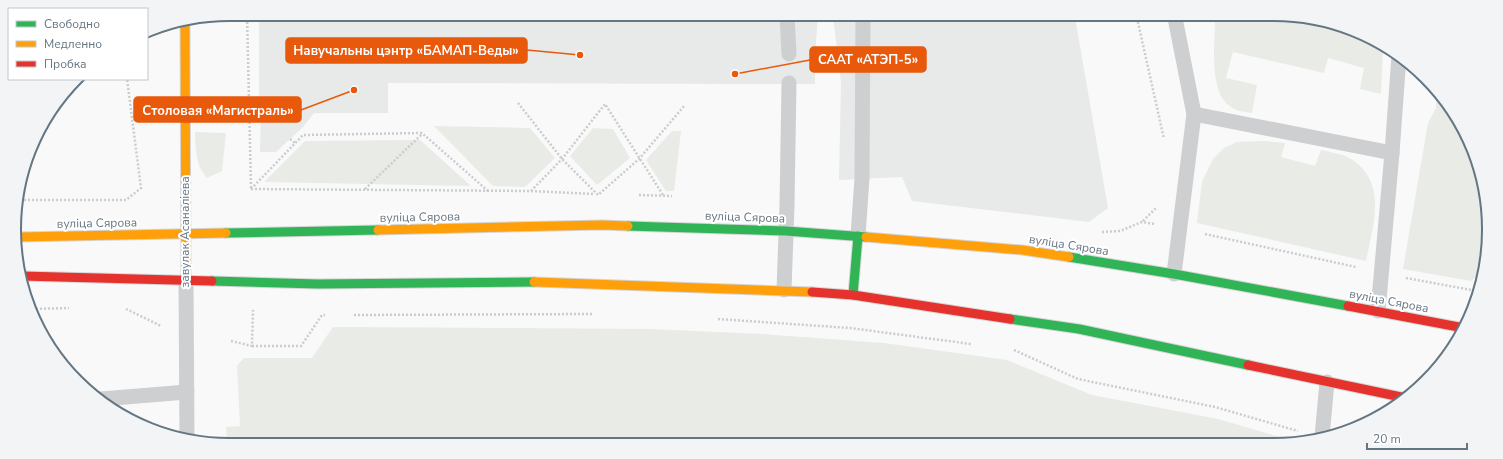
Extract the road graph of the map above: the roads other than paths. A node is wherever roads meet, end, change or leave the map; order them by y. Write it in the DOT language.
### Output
graph roads {
  1 [pos="787,21"];
  2 [pos="863,21"];
  3 [pos="1176,21"];
  4 [pos="185,26"];
  5 [pos="788,54"];
  6 [pos="1399,63"];
  7 [pos="788,83"];
  8 [pos="1194,114"];
  9 [pos="1392,153"];
  10 [pos="786,231"];
  11 [pos="185,233"];
  12 [pos="858,236"];
  13 [pos="21,237"];
  14 [pos="1174,274"];
  15 [pos="26,276"];
  16 [pos="186,280"];
  17 [pos="784,290"];
  18 [pos="853,295"];
  19 [pos="1378,311"];
  20 [pos="1458,327"];
  21 [pos="1327,382"];
  22 [pos="187,392"];
  23 [pos="1398,396"];
  24 [pos="109,399"];
  25 [pos="1322,432"];
  26 [pos="187,434"];
  1 -- 5 [label="lane"];
  2 -- 12 [label="lane"];
  3 -- 8 [label="lane"];
  4 -- 11 [label="street, завулак Асаналіева"];
  6 -- 9 [label="lane"];
  7 -- 10 [label="lane"];
  8 -- 9 [label="lane"];
  8 -- 14 [label="lane"];
  9 -- 19 [label="lane"];
  10 -- 11 [label="street, вуліца Сярова"];
  10 -- 12 [label="street, вуліца Сярова"];
  10 -- 17 [label="lane"];
  11 -- 13 [label="street, вуліца Сярова"];
  11 -- 16 [label="street, завулак Асаналіева"];
  12 -- 14 [label="street, вуліца Сярова"];
  12 -- 18 [label="street"];
  14 -- 19 [label="street, вуліца Сярова"];
  15 -- 16 [label="street"];
  16 -- 17 [label="street"];
  16 -- 22 [label="lane, завулак Асаналіева"];
  17 -- 18 [label="street"];
  18 -- 21 [label="street"];
  19 -- 20 [label="street, вуліца Сярова"];
  21 -- 23 [label="street"];
  21 -- 25 [label="lane"];
  22 -- 24 [label="lane"];
  22 -- 26 [label="lane, завулак Асаналіева"];
}
